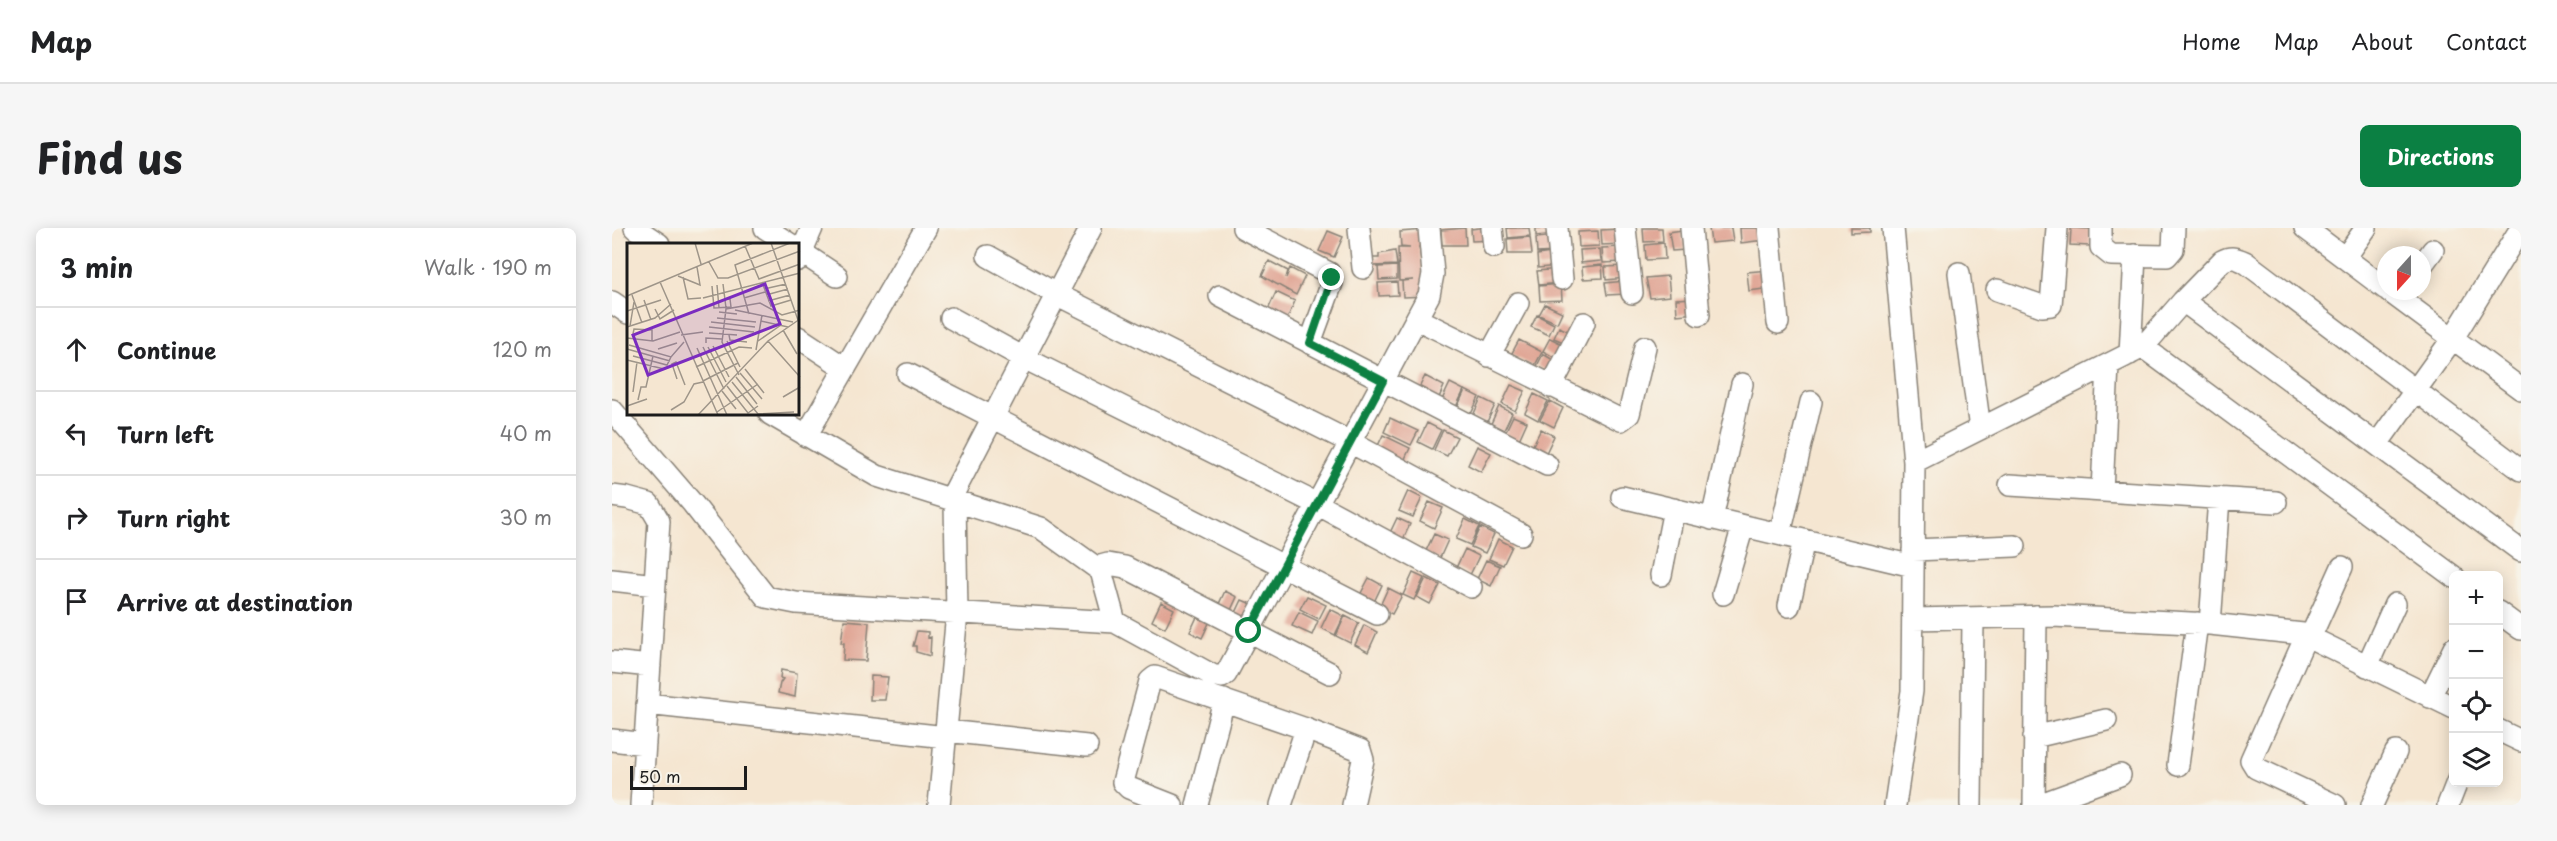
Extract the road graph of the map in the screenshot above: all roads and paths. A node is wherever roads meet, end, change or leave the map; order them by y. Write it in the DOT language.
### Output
graph roads {
  1 [pos="635,228"];
  2 [pos="765,228"];
  3 [pos="812,228"];
  4 [pos="926,228"];
  5 [pos="1090,228"];
  6 [pos="1243,228"];
  7 [pos="1359,228"];
  8 [pos="1429,228"];
  9 [pos="1557,228"];
  10 [pos="1625,228"];
  11 [pos="1691,228"];
  12 [pos="1769,228"];
  13 [pos="1893,228"];
  14 [pos="2057,228"];
  15 [pos="2101,228"];
  16 [pos="2174,228"];
  17 [pos="2305,228"];
  18 [pos="2366,228"];
  19 [pos="2521,228"];
  20 [pos="658,243"];
  21 [pos="785,243"];
  22 [pos="800,247"];
  23 [pos="800,254"];
  24 [pos="2135,255"];
  25 [pos="988,256"];
  26 [pos="2345,258"];
  27 [pos="1363,268"];
  28 [pos="1959,273"];
  29 [pos="837,276"];
  30 [pos="1562,279"];
  31 [pos="2377,280"];
  32 [pos="1996,290"];
  33 [pos="1632,293"];
  34 [pos="1056,294"];
  35 [pos="1220,296"];
  36 [pos="2404,300"];
  37 [pos="2183,301"];
  38 [pos="612,302"];
  39 [pos="1518,303"];
  40 [pos="627,312"];
  41 [pos="1699,315"];
  42 [pos="951,318"];
  43 [pos="1417,319"];
  44 [pos="1584,323"];
  45 [pos="1778,323"];
  46 [pos="800,338"];
  47 [pos="2453,338"];
  48 [pos="1310,343"];
  49 [pos="1645,347"];
  50 [pos="2137,351"];
  51 [pos="1489,356"];
  52 [pos="1024,358"];
  53 [pos="2108,365"];
  54 [pos="845,368"];
  55 [pos="908,374"];
  56 [pos="1383,381"];
  57 [pos="1742,384"];
  58 [pos="1551,387"];
  59 [pos="2521,389"];
  60 [pos="2415,390"];
  61 [pos="1811,402"];
  62 [pos="612,410"];
  63 [pos="773,416"];
  64 [pos="992,418"];
  65 [pos="1980,429"];
  66 [pos="806,436"];
  67 [pos="1350,442"];
  68 [pos="2377,444"];
  69 [pos="1914,462"];
  70 [pos="1547,465"];
  71 [pos="2521,470"];
  72 [pos="2010,485"];
  73 [pos="2102,491"];
  74 [pos="612,496"];
  75 [pos="1622,497"];
  76 [pos="2219,498"];
  77 [pos="952,501"];
  78 [pos="2276,502"];
  79 [pos="1317,504"];
  80 [pos="1674,509"];
  81 [pos="1712,519"];
  82 [pos="1743,526"];
  83 [pos="1521,534"];
  84 [pos="1780,534"];
  85 [pos="1804,540"];
  86 [pos="2015,546"];
  87 [pos="2521,551"];
  88 [pos="1913,558"];
  89 [pos="1284,566"];
  90 [pos="1097,567"];
  91 [pos="2342,567"];
  92 [pos="2449,574"];
  93 [pos="1661,575"];
  94 [pos="612,580"];
  95 [pos="655,585"];
  96 [pos="1471,587"];
  97 [pos="1723,594"];
  98 [pos="2396,604"];
  99 [pos="1789,606"];
  100 [pos="957,613"];
  101 [pos="1377,614"];
  102 [pos="2503,615"];
  103 [pos="2036,616"];
  104 [pos="1973,618"];
  105 [pos="1913,619"];
  106 [pos="1115,622"];
  107 [pos="2204,623"];
  108 [pos="2521,628"];
  109 [pos="1249,631"];
  110 [pos="2308,637"];
  111 [pos="2449,658"];
  112 [pos="612,662"];
  113 [pos="650,666"];
  114 [pos="2367,666"];
  115 [pos="1330,673"];
  116 [pos="2430,697"];
  117 [pos="1224,700"];
  118 [pos="647,704"];
  119 [pos="2449,706"];
  120 [pos="2106,720"];
  121 [pos="1306,729"];
  122 [pos="2503,732"];
  123 [pos="946,734"];
  124 [pos="2034,737"];
  125 [pos="612,741"];
  126 [pos="2521,741"];
  127 [pos="645,744"];
  128 [pos="1087,746"];
  129 [pos="2396,752"];
  130 [pos="2178,765"];
  131 [pos="2120,775"];
  132 [pos="2455,787"];
  133 [pos="641,805"];
  134 [pos="939,805"];
  135 [pos="1172,805"];
  136 [pos="1197,805"];
  137 [pos="1281,805"];
  138 [pos="1353,805"];
  139 [pos="1894,805"];
  140 [pos="1971,805"];
  141 [pos="2036,805"];
  142 [pos="2335,805"];
  143 [pos="2372,805"];
  144 [pos="2448,805"];
  1 -- 20 [label="street"];
  2 -- 21 [label="street"];
  3 -- 22 [label="street"];
  4 -- 54 [label="street"];
  5 -- 34 [label="street"];
  6 -- 48 [label="street"];
  7 -- 27 [label="street"];
  8 -- 43 [label="street"];
  9 -- 30 [label="street"];
  10 -- 33 [label="street"];
  11 -- 41 [label="street"];
  12 -- 45 [label="street"];
  13 -- 69 [label="street"];
  14 -- 32 [label="street"];
  15 -- 24 [label="street"];
  16 -- 24 [label="street"];
  17 -- 26 [label="street"];
  18 -- 26 [label="street"];
  19 -- 47 [label="street"];
  23 -- 29 [label="street"];
  24 -- 50 [label="street"];
  25 -- 34 [label="street"];
  26 -- 31 [label="street"];
  28 -- 65 [label="street"];
  34 -- 52 [label="street"];
  34 -- 67 [label="street"];
  35 -- 48 [label="street"];
  36 -- 47 [label="street"];
  37 -- 50 [label="street"];
  37 -- 60 [label="street"];
  37 -- 68 [label="street"];
  38 -- 40 [label="street"];
  39 -- 51 [label="street"];
  42 -- 52 [label="street"];
  43 -- 51 [label="street"];
  43 -- 56 [label="street"];
  44 -- 58 [label="street"];
  46 -- 54 [label="street"];
  47 -- 59 [label="street"];
  47 -- 60 [label="street"];
  48 -- 56 [label="street"];
  49 -- 58 [label="street"];
  50 -- 53 [label="street"];
  50 -- 92 [label="street"];
  51 -- 58 [label="street"];
  52 -- 64 [label="street"];
  52 -- 79 [label="street"];
  53 -- 65 [label="street"];
  53 -- 73 [label="street"];
  54 -- 66 [label="street"];
  55 -- 64 [label="street"];
  56 -- 67 [label="street"];
  56 -- 70 [label="street"];
  57 -- 81 [label="street"];
  60 -- 68 [label="street"];
  60 -- 71 [label="street"];
  61 -- 84 [label="street"];
  62 -- 100 [label="street"];
  63 -- 66 [label="street"];
  64 -- 77 [label="street"];
  64 -- 89 [label="street"];
  65 -- 69 [label="street"];
  66 -- 77 [label="street"];
  67 -- 79 [label="street"];
  67 -- 83 [label="street"];
  68 -- 87 [label="street"];
  69 -- 88 [label="street"];
  72 -- 73 [label="street"];
  73 -- 76 [label="street"];
  74 -- 95 [label="street"];
  75 -- 80 [label="street"];
  76 -- 78 [label="street"];
  76 -- 107 [label="street"];
  77 -- 90 [label="street"];
  77 -- 100 [label="street"];
  79 -- 89 [label="street"];
  79 -- 96 [label="street"];
  80 -- 81 [label="street"];
  80 -- 93 [label="street"];
  81 -- 82 [label="street"];
  82 -- 84 [label="street"];
  82 -- 97 [label="street"];
  84 -- 85 [label="street"];
  85 -- 88 [label="street"];
  85 -- 99 [label="street"];
  86 -- 88 [label="street"];
  88 -- 105 [label="street"];
  89 -- 101 [label="street"];
  89 -- 109 [label="street"];
  90 -- 106 [label="street"];
  90 -- 109 [label="street"];
  91 -- 110 [label="street"];
  94 -- 95 [label="street"];
  95 -- 113 [label="street"];
  98 -- 114 [label="street"];
  100 -- 106 [label="street"];
  100 -- 123 [label="street"];
  102 -- 108 [label="street"];
  103 -- 104 [label="street"];
  103 -- 107 [label="street"];
  103 -- 124 [label="street"];
  104 -- 105 [label="street"];
  104 -- 140 [label="street"];
  105 -- 139 [label="street"];
  106 -- 109 [label="street"];
  107 -- 110 [label="street"];
  107 -- 130 [label="street"];
  109 -- 115 [label="street"];
  110 -- 114 [label="street"];
  110 -- 142 [label="street"];
  111 -- 116 [label="street"];
  112 -- 113 [label="street"];
  113 -- 118 [label="street"];
  114 -- 116 [label="street"];
  116 -- 119 [label="street"];
  117 -- 121 [label="street"];
  117 -- 135 [label="street"];
  117 -- 136 [label="street"];
  118 -- 123 [label="street"];
  118 -- 127 [label="street"];
  120 -- 124 [label="street"];
  121 -- 137 [label="street"];
  121 -- 138 [label="street"];
  122 -- 126 [label="street"];
  123 -- 128 [label="street"];
  123 -- 134 [label="street"];
  124 -- 141 [label="street"];
  125 -- 127 [label="street"];
  127 -- 133 [label="street"];
  129 -- 143 [label="street"];
  131 -- 141 [label="street"];
  132 -- 144 [label="street"];
}
